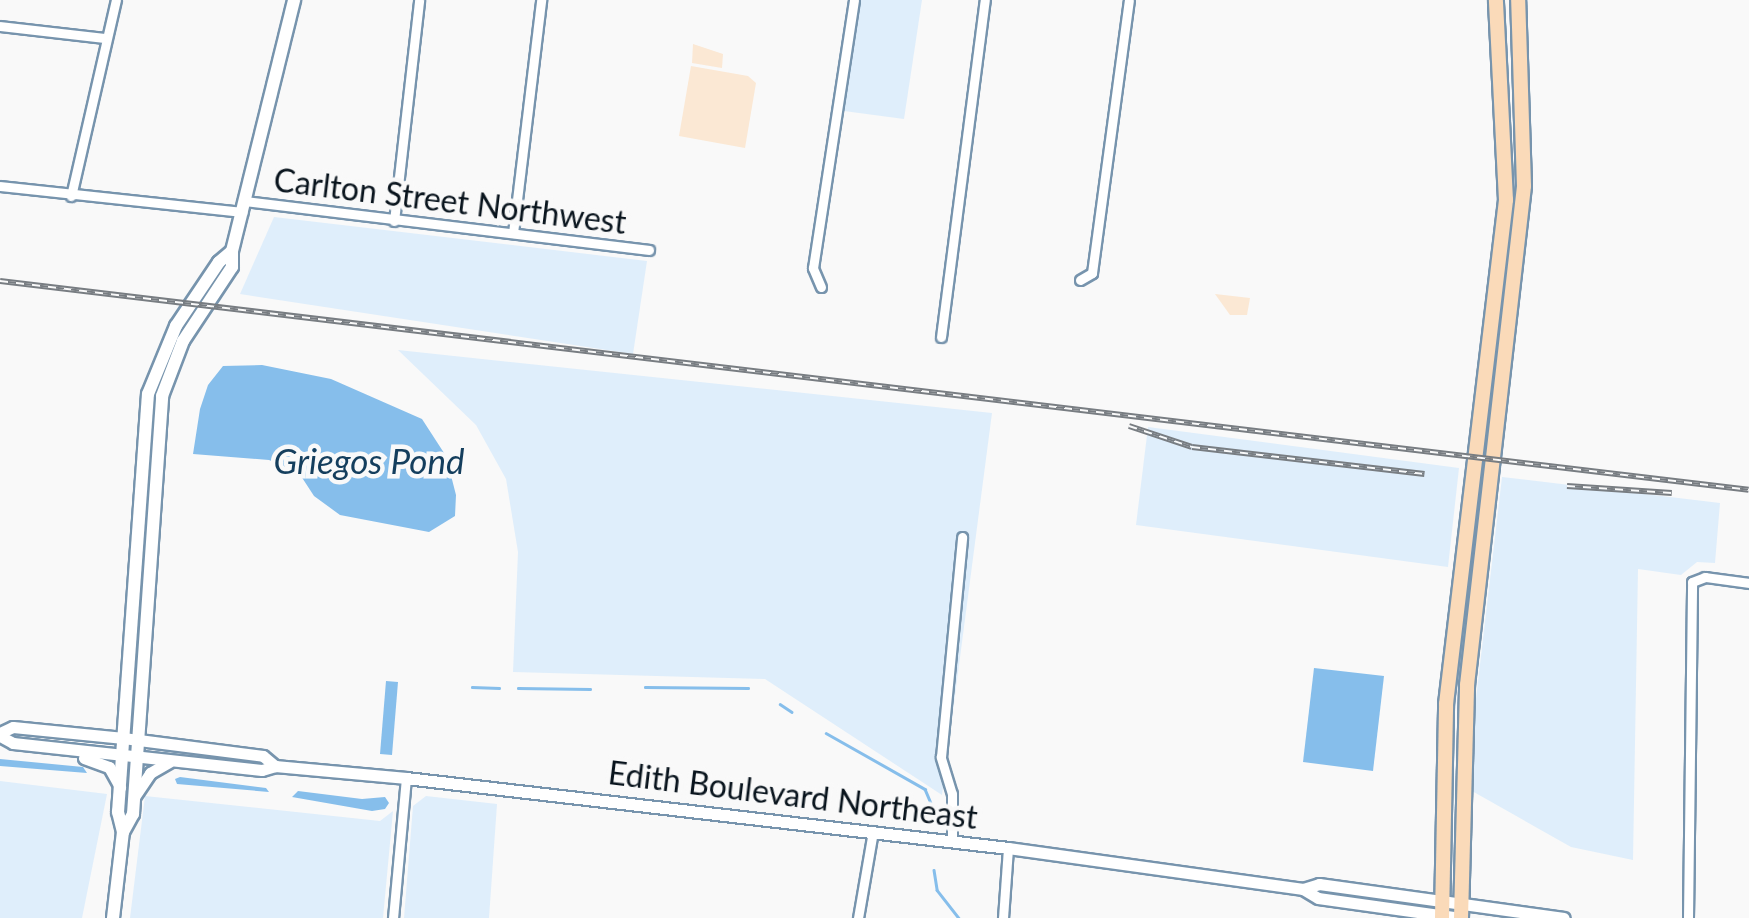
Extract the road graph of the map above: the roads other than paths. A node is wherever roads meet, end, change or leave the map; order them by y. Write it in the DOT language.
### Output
graph roads {
  1 [pos="116,0"];
  2 [pos="294,0"];
  3 [pos="419,0"];
  4 [pos="541,0"];
  5 [pos="854,0"];
  6 [pos="985,0"];
  7 [pos="1129,0"];
  8 [pos="1496,0"];
  9 [pos="1518,0"];
  10 [pos="0,26"];
  11 [pos="104,38"];
  12 [pos="0,186"];
  13 [pos="71,196"];
  14 [pos="244,206"];
  15 [pos="394,221"];
  16 [pos="513,233"];
  17 [pos="232,250"];
  18 [pos="650,250"];
  19 [pos="1080,280"];
  20 [pos="822,287"];
  21 [pos="940,338"];
  22 [pos="962,537"];
  23 [pos="1749,583"];
  24 [pos="0,734"];
  25 [pos="123,738"];
  26 [pos="138,740"];
  27 [pos="0,748"];
  28 [pos="122,754"];
  29 [pos="137,756"];
  30 [pos="172,760"];
  31 [pos="275,766"];
  32 [pos="406,778"];
  33 [pos="120,787"];
  34 [pos="134,796"];
  35 [pos="123,832"];
  36 [pos="873,832"];
  37 [pos="952,841"];
  38 [pos="1008,848"];
  39 [pos="1303,889"];
  40 [pos="1442,911"];
  41 [pos="1384,913"];
  42 [pos="1461,913"];
  43 [pos="113,918"];
  44 [pos="394,918"];
  45 [pos="858,918"];
  46 [pos="1003,918"];
  47 [pos="1564,918"];
  48 [pos="1688,918"];
  1 -- 11 [label="street"];
  2 -- 14 [label="main road"];
  3 -- 15 [label="street"];
  4 -- 16 [label="street"];
  5 -- 20 [label="street"];
  6 -- 21 [label="street"];
  7 -- 19 [label="street"];
  8 -- 40 [label="main road"];
  9 -- 42 [label="main road"];
  10 -- 11 [label="street"];
  11 -- 13 [label="street"];
  12 -- 13 [label="street, Carlton Street Northwest"];
  13 -- 14 [label="street, Carlton Street Northwest"];
  14 -- 15 [label="street, Carlton Street Northwest"];
  14 -- 17 [label="main road"];
  15 -- 16 [label="street, Carlton Street Northwest"];
  16 -- 18 [label="street, Carlton Street Northwest"];
  17 -- 25 [label="main road"];
  17 -- 26 [label="main road"];
  22 -- 37 [label="street"];
  23 -- 48 [label="street"];
  24 -- 25 [label="street, Edith Boulevard Northeast"];
  24 -- 28 [label="street, Edith Boulevard Northeast"];
  25 -- 26 [label="street, Edith Boulevard Northeast"];
  25 -- 28 [label="main road"];
  26 -- 29 [label="main road"];
  26 -- 31 [label="street, Edith Boulevard Northeast"];
  27 -- 33 [label="street"];
  28 -- 29 [label="street, Edith Boulevard Northeast"];
  28 -- 33 [label="main road"];
  29 -- 30 [label="street, Edith Boulevard Northeast"];
  29 -- 34 [label="main road"];
  30 -- 31 [label="street, Edith Boulevard Northeast"];
  30 -- 34 [label="street"];
  31 -- 32 [label="street, Edith Boulevard Northeast"];
  32 -- 36 [label="street, Edith Boulevard Northeast"];
  32 -- 44 [label="street"];
  33 -- 35 [label="main road"];
  34 -- 35 [label="main road"];
  35 -- 43 [label="main road"];
  36 -- 37 [label="street, Edith Boulevard Northeast"];
  36 -- 45 [label="street"];
  37 -- 38 [label="street, Edith Boulevard Northeast"];
  38 -- 39 [label="street, Edith Boulevard Northeast"];
  38 -- 46 [label="street"];
  39 -- 40 [label="street, Edith Boulevard Northeast"];
  39 -- 41 [label="street, Edith Boulevard Northeast"];
  40 -- 41 [label="street, Edith Boulevard Northeast"];
  40 -- 42 [label="street, Edith Boulevard Northeast"];
  42 -- 47 [label="street, Edith Boulevard Northeast"];
}
